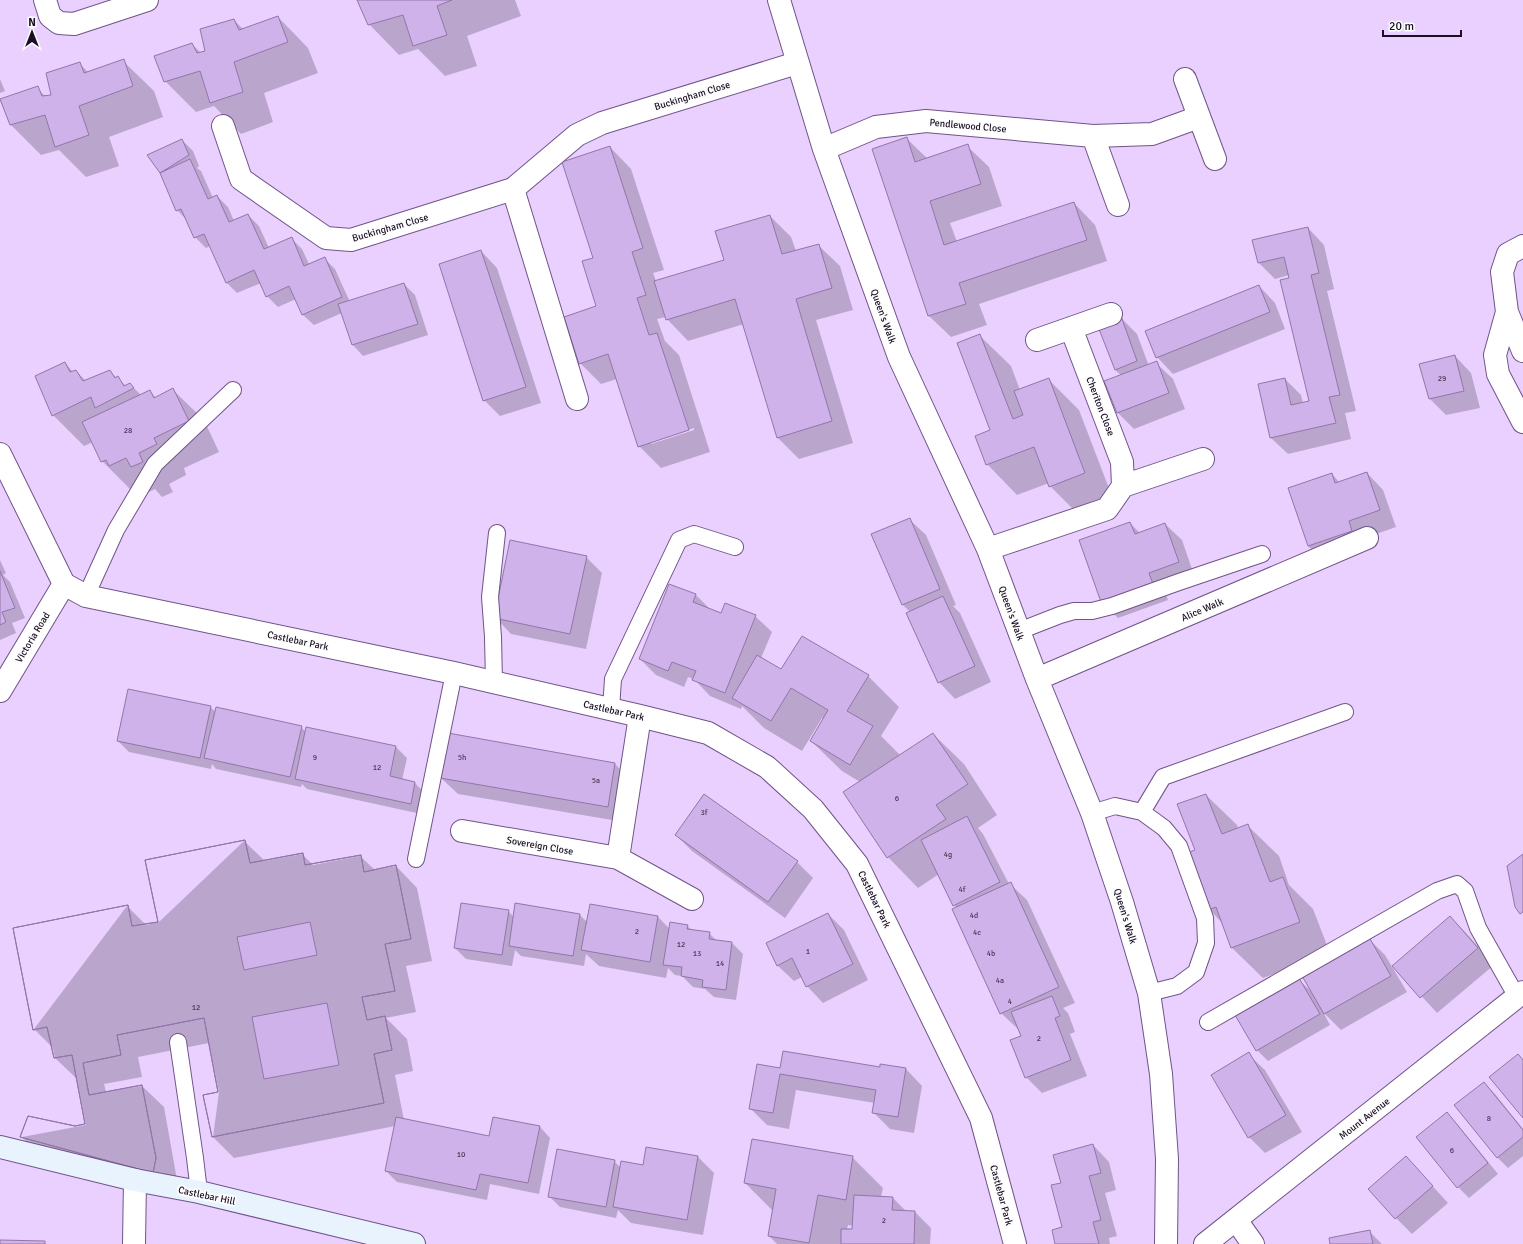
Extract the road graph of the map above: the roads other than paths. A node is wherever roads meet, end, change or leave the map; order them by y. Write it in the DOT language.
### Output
graph roads {
  1 [pos="45,0"];
  2 [pos="146,0"];
  3 [pos="779,0"];
  4 [pos="797,63"];
  5 [pos="1185,80"];
  6 [pos="1199,117"];
  7 [pos="223,126"];
  8 [pos="1093,136"];
  9 [pos="824,149"];
  10 [pos="1215,159"];
  11 [pos="513,189"];
  12 [pos="1118,205"];
  13 [pos="1523,246"];
  14 [pos="1506,312"];
  15 [pos="1111,314"];
  16 [pos="1071,328"];
  17 [pos="1037,340"];
  18 [pos="1523,351"];
  19 [pos="233,390"];
  20 [pos="577,399"];
  21 [pos="1523,422"];
  22 [pos="1,458"];
  23 [pos="1203,458"];
  24 [pos="1123,486"];
  25 [pos="497,533"];
  26 [pos="1367,538"];
  27 [pos="735,546"];
  28 [pos="988,549"];
  29 [pos="1262,554"];
  30 [pos="64,584"];
  31 [pos="86,596"];
  32 [pos="1019,631"];
  33 [pos="454,673"];
  34 [pos="1037,679"];
  35 [pos="494,682"];
  36 [pos="0,691"];
  37 [pos="611,709"];
  38 [pos="1344,712"];
  39 [pos="640,716"];
  40 [pos="1142,812"];
  41 [pos="1092,813"];
  42 [pos="462,831"];
  43 [pos="618,858"];
  44 [pos="416,859"];
  45 [pos="692,898"];
  46 [pos="1149,993"];
  47 [pos="1520,994"];
  48 [pos="1208,1022"];
  49 [pos="178,1042"];
  50 [pos="0,1147"];
  51 [pos="135,1180"];
  52 [pos="199,1192"];
  53 [pos="1236,1220"];
  54 [pos="134,1244"];
  55 [pos="414,1244"];
  56 [pos="1015,1244"];
  57 [pos="1166,1244"];
  58 [pos="1205,1244"];
  59 [pos="1254,1244"];
  1 -- 2 [label="street"];
  3 -- 4 [label="street, Queen's Walk"];
  4 -- 9 [label="street, Queen's Walk"];
  4 -- 11 [label="street, Buckingham Close"];
  5 -- 6 [label="street"];
  6 -- 8 [label="street, Pendlewood Close"];
  6 -- 10 [label="street"];
  7 -- 11 [label="street, Buckingham Close"];
  8 -- 9 [label="street, Pendlewood Close"];
  8 -- 12 [label="street"];
  9 -- 28 [label="street, Queen's Walk"];
  11 -- 20 [label="street"];
  13 -- 14 [label="street"];
  14 -- 18 [label="street"];
  14 -- 21 [label="street"];
  15 -- 16 [label="street"];
  16 -- 17 [label="street"];
  16 -- 24 [label="street, Cheriton Close"];
  19 -- 31 [label="lane"];
  22 -- 30 [label="street"];
  23 -- 24 [label="street"];
  24 -- 28 [label="street"];
  25 -- 35 [label="lane"];
  26 -- 34 [label="street, Alice Walk"];
  27 -- 37 [label="lane"];
  28 -- 32 [label="street, Queen's Walk"];
  29 -- 32 [label="lane"];
  30 -- 31 [label="street, Castlebar Park"];
  30 -- 36 [label="street, Victoria Road"];
  31 -- 33 [label="street, Castlebar Park"];
  32 -- 34 [label="street, Queen's Walk"];
  33 -- 35 [label="street, Castlebar Park"];
  33 -- 44 [label="lane"];
  34 -- 41 [label="street, Queen's Walk"];
  35 -- 37 [label="street, Castlebar Park"];
  37 -- 39 [label="street, Castlebar Park"];
  38 -- 40 [label="lane"];
  39 -- 43 [label="street"];
  39 -- 56 [label="street, Castlebar Park"];
  40 -- 41 [label="lane"];
  40 -- 46 [label="lane"];
  41 -- 46 [label="street, Queen's Walk"];
  42 -- 43 [label="street, Sovereign Close"];
  43 -- 45 [label="street, Sovereign Close"];
  46 -- 57 [label="street, Queen's Walk"];
  47 -- 48 [label="lane"];
  47 -- 53 [label="street, Mount Avenue"];
  49 -- 52 [label="lane"];
  50 -- 51 [label="main road, Castlebar Hill"];
  51 -- 52 [label="main road, Castlebar Hill"];
  51 -- 54 [label="street"];
  52 -- 55 [label="main road, Castlebar Hill"];
  53 -- 58 [label="street, Mount Avenue"];
  53 -- 59 [label="street"];
}
